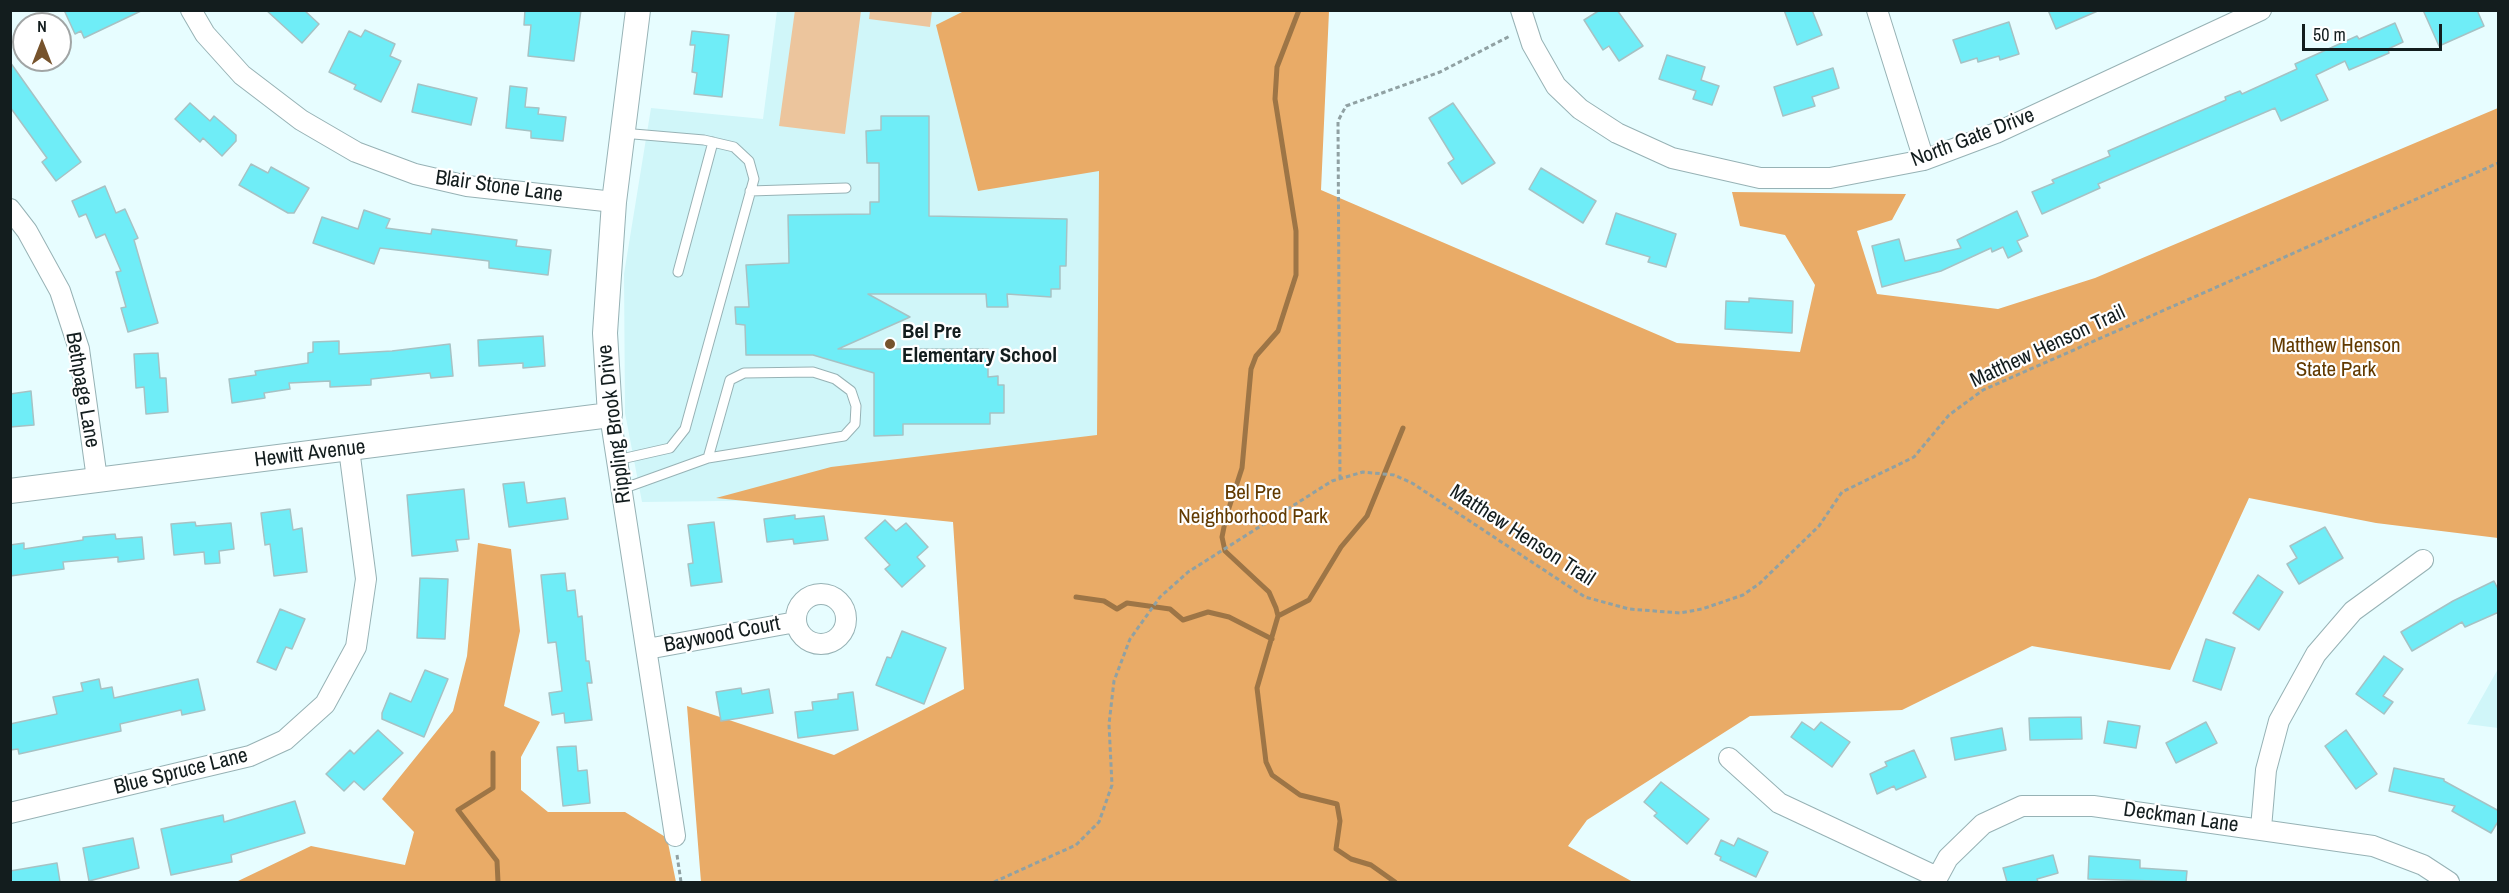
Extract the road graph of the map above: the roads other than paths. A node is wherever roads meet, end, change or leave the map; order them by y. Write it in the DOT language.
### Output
graph roads {
  1 [pos="191,10"];
  2 [pos="638,10"];
  3 [pos="1521,10"];
  4 [pos="1877,10"];
  5 [pos="2261,10"];
  6 [pos="622,133"];
  7 [pos="713,142"];
  8 [pos="1924,160"];
  9 [pos="846,188"];
  10 [pos="750,191"];
  11 [pos="614,202"];
  12 [pos="10,209"];
  13 [pos="678,272"];
  14 [pos="610,415"];
  15 [pos="349,450"];
  16 [pos="708,458"];
  17 [pos="617,460"];
  18 [pos="97,479"];
  19 [pos="622,489"];
  20 [pos="10,491"];
  21 [pos="2423,560"];
  22 [pos="796,622"];
  23 [pos="647,649"];
  24 [pos="1729,758"];
  25 [pos="10,813"];
  26 [pos="2261,828"];
  27 [pos="675,836"];
  28 [pos="1936,880"];
  29 [pos="2449,882"];
  1 -- 11 [label="street, Blair Stone Lane"];
  2 -- 6 [label="street, Rippling Brook Drive"];
  3 -- 8 [label="street, North Gate Drive"];
  4 -- 8 [label="street"];
  5 -- 8 [label="street, North Gate Drive"];
  6 -- 7 [label="lane"];
  6 -- 11 [label="street, Rippling Brook Drive"];
  7 -- 10 [label="lane"];
  7 -- 13 [label="lane"];
  9 -- 10 [label="lane"];
  10 -- 17 [label="lane"];
  11 -- 14 [label="street, Rippling Brook Drive"];
  12 -- 18 [label="street, Bethpage Lane"];
  14 -- 15 [label="street, Hewitt Avenue"];
  14 -- 17 [label="street, Rippling Brook Drive"];
  15 -- 18 [label="street, Hewitt Avenue"];
  15 -- 25 [label="street, Blue Spruce Lane"];
  16 -- 16 [label="lane"];
  16 -- 19 [label="lane"];
  17 -- 19 [label="street, Rippling Brook Drive"];
  18 -- 20 [label="street, Hewitt Avenue"];
  19 -- 23 [label="street, Rippling Brook Drive"];
  21 -- 26 [label="street"];
  22 -- 23 [label="street, Baywood Court"];
  23 -- 27 [label="street, Rippling Brook Drive"];
  24 -- 28 [label="street"];
  26 -- 28 [label="street, Deckman Lane"];
  26 -- 29 [label="street, Deckman Lane"];
}
